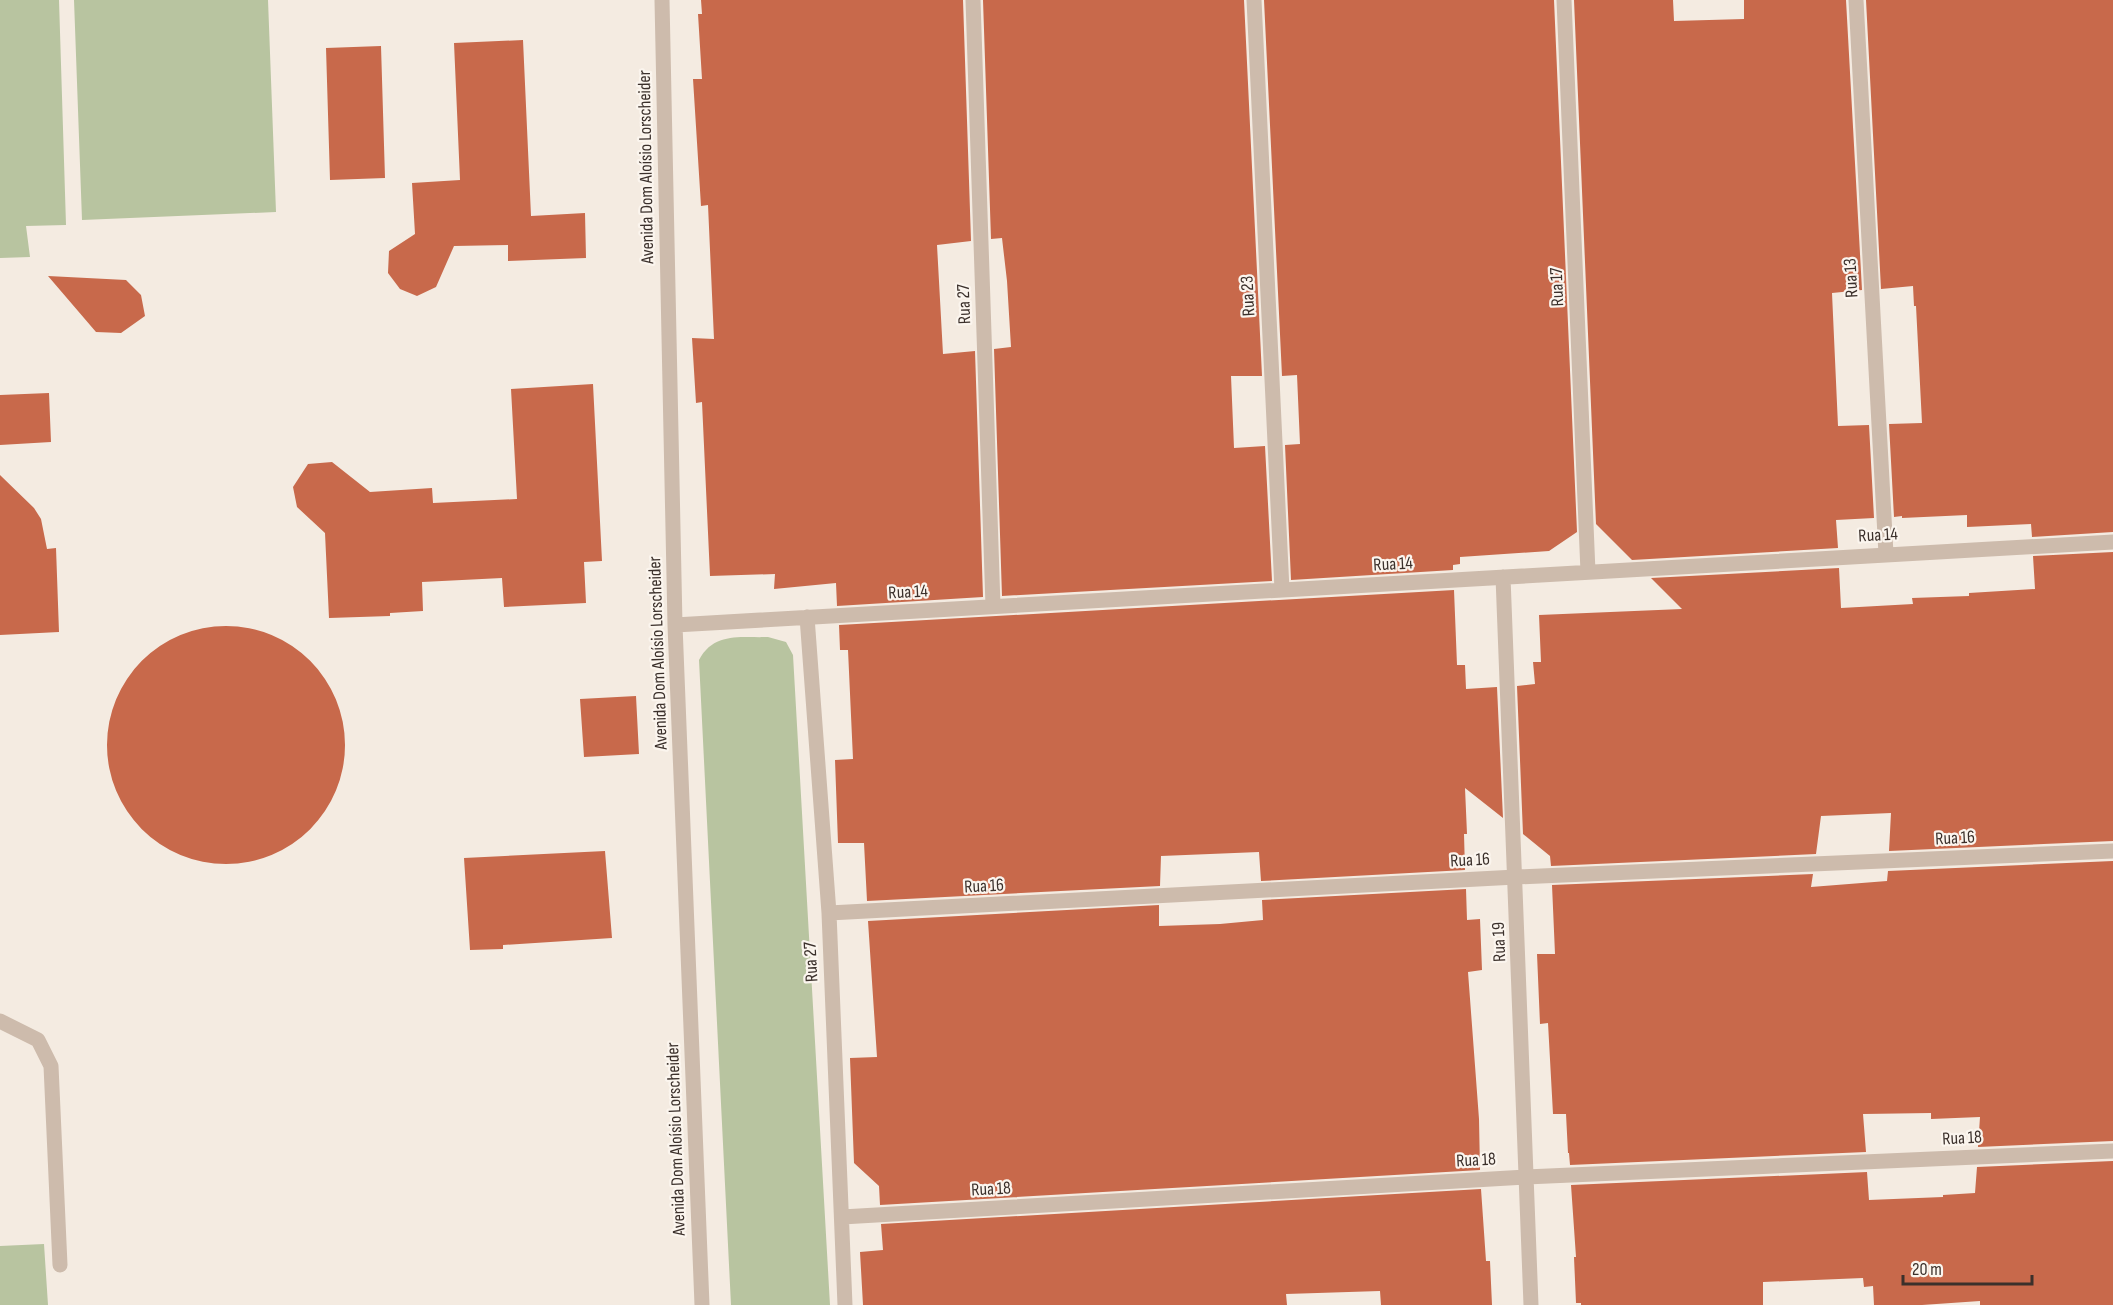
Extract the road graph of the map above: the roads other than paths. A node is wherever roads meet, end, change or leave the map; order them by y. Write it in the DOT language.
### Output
graph roads {
  1 [pos="662,0"];
  2 [pos="973,0"];
  3 [pos="1254,0"];
  4 [pos="1564,0"];
  5 [pos="1856,0"];
  6 [pos="2113,542"];
  7 [pos="1886,555"];
  8 [pos="1588,572"];
  9 [pos="1503,577"];
  10 [pos="1282,590"];
  11 [pos="993,606"];
  12 [pos="807,617"];
  13 [pos="675,625"];
  14 [pos="2113,851"];
  15 [pos="1516,878"];
  16 [pos="829,913"];
  17 [pos="0,1022"];
  18 [pos="2113,1151"];
  19 [pos="1526,1177"];
  20 [pos="842,1217"];
  21 [pos="60,1265"];
  22 [pos="702,1305"];
  23 [pos="844,1305"];
  24 [pos="1532,1305"];
  1 -- 13 [label="street, Avenida Dom Aloísio Lorscheider"];
  2 -- 11 [label="street, Rua 27"];
  3 -- 10 [label="street, Rua 23"];
  4 -- 8 [label="street, Rua 17"];
  5 -- 7 [label="street, Rua 13"];
  6 -- 7 [label="street, Rua 14"];
  7 -- 8 [label="street, Rua 14"];
  8 -- 9 [label="street, Rua 14"];
  9 -- 10 [label="street, Rua 14"];
  9 -- 15 [label="street, Rua 19"];
  10 -- 11 [label="street, Rua 14"];
  11 -- 12 [label="street, Rua 14"];
  12 -- 13 [label="street, Rua 14"];
  12 -- 16 [label="street, Rua 27"];
  13 -- 22 [label="street, Avenida Dom Aloísio Lorscheider"];
  14 -- 15 [label="street, Rua 16"];
  15 -- 16 [label="street, Rua 16"];
  15 -- 19 [label="street, Rua 19"];
  16 -- 20 [label="street, Rua 27"];
  17 -- 21 [label="street"];
  18 -- 19 [label="street, Rua 18"];
  19 -- 20 [label="street, Rua 18"];
  19 -- 24 [label="street, Rua 19"];
  20 -- 23 [label="street, Rua 27"];
}
